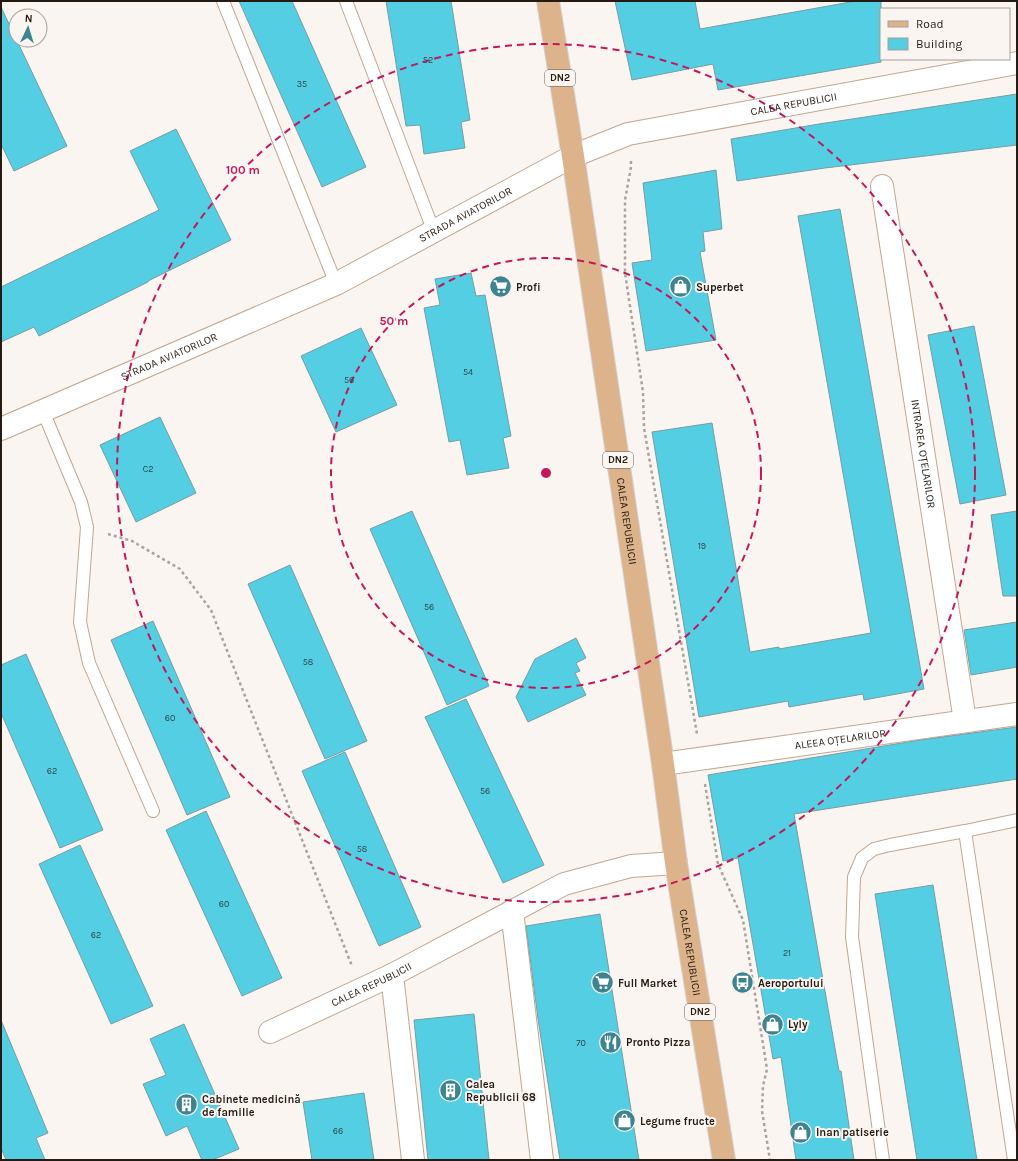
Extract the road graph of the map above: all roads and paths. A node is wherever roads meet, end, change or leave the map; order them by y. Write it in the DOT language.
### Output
graph roads {
  1 [pos="223,1"];
  2 [pos="346,1"];
  3 [pos="548,1"];
  4 [pos="1017,64"];
  5 [pos="628,134"];
  6 [pos="573,156"];
  7 [pos="882,186"];
  8 [pos="434,232"];
  9 [pos="336,284"];
  10 [pos="43,411"];
  11 [pos="1,429"];
  12 [pos="87,527"];
  13 [pos="1017,714"];
  14 [pos="965,721"];
  15 [pos="701,759"];
  16 [pos="663,764"];
  17 [pos="153,811"];
  18 [pos="1017,820"];
  19 [pos="965,831"];
  20 [pos="676,863"];
  21 [pos="512,911"];
  22 [pos="392,975"];
  23 [pos="361,989"];
  24 [pos="270,1032"];
  25 [pos="1014,1136"];
  26 [pos="413,1160"];
  27 [pos="542,1160"];
  28 [pos="724,1160"];
  29 [pos="770,1160"];
  30 [pos="883,1160"];
  31 [pos="1014,1160"];
  1 -- 9 [label="lane"];
  2 -- 8 [label="lane"];
  3 -- 6 [label="main road, CALEA REPUBLICII / DN2"];
  4 -- 5 [label="street, CALEA REPUBLICII"];
  5 -- 6 [label="street, CALEA REPUBLICII"];
  5 -- 15 [label="path"];
  6 -- 8 [label="street, STRADA AVIATORILOR"];
  6 -- 16 [label="main road, CALEA REPUBLICII / DN2"];
  7 -- 14 [label="street, INTRAREA OȚELARILOR"];
  8 -- 9 [label="street, STRADA AVIATORILOR"];
  9 -- 10 [label="street, STRADA AVIATORILOR"];
  10 -- 11 [label="street, STRADA AVIATORILOR"];
  10 -- 12 [label="lane"];
  12 -- 17 [label="lane"];
  12 -- 23 [label="path"];
  13 -- 14 [label="street, ALEEA OȚELARILOR"];
  14 -- 15 [label="street, ALEEA OȚELARILOR"];
  15 -- 16 [label="street, ALEEA OȚELARILOR"];
  15 -- 29 [label="path"];
  16 -- 20 [label="main road, CALEA REPUBLICII / DN2"];
  18 -- 19 [label="lane"];
  19 -- 25 [label="lane"];
  19 -- 30 [label="lane"];
  20 -- 21 [label="street, CALEA REPUBLICII"];
  20 -- 28 [label="main road, CALEA REPUBLICII / DN2"];
  21 -- 22 [label="street, CALEA REPUBLICII"];
  21 -- 27 [label="street"];
  22 -- 23 [label="street, CALEA REPUBLICII"];
  22 -- 26 [label="street"];
  23 -- 24 [label="street, CALEA REPUBLICII"];
  25 -- 31 [label="lane"];
}
